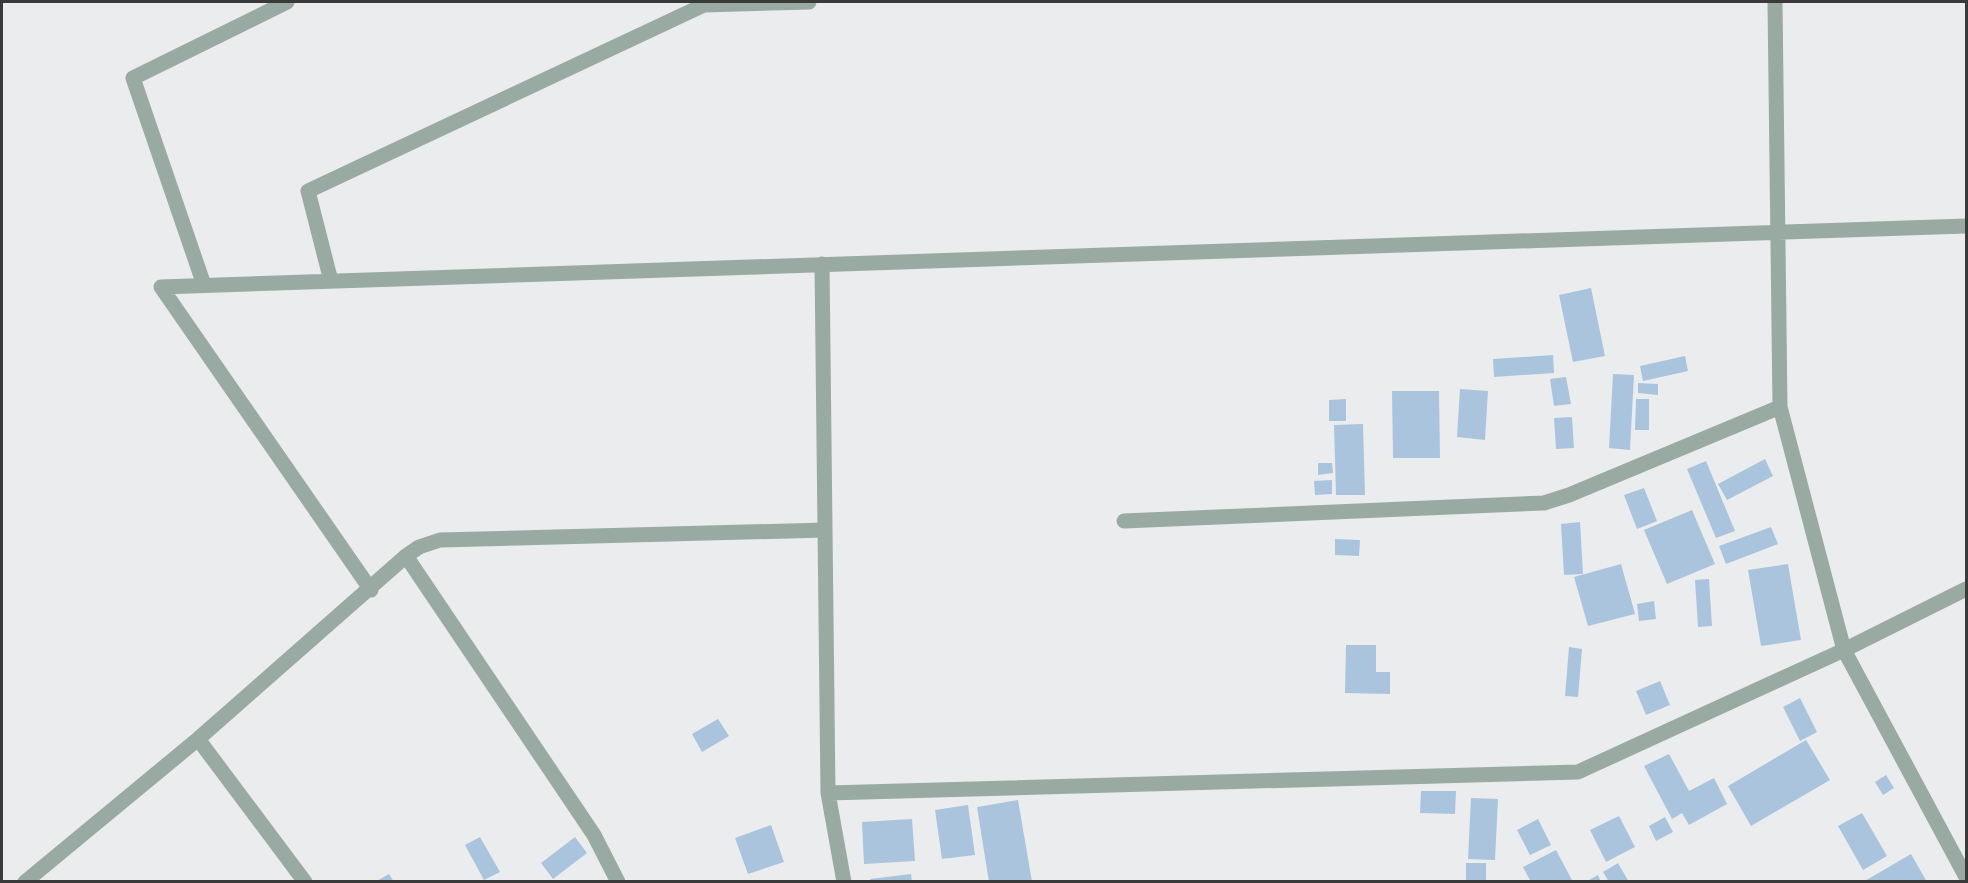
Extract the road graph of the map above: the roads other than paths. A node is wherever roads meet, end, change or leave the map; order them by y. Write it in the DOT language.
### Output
graph roads {
  1 [pos="287,2"];
  2 [pos="809,2"];
  3 [pos="1775,2"];
  4 [pos="703,3"];
  5 [pos="1966,226"];
  6 [pos="1778,232"];
  7 [pos="822,264"];
  8 [pos="332,281"];
  9 [pos="204,285"];
  10 [pos="1780,407"];
  11 [pos="1124,521"];
  12 [pos="825,531"];
  13 [pos="406,556"];
  14 [pos="1966,589"];
  15 [pos="370,590"];
  16 [pos="1844,650"];
  17 [pos="198,739"];
  18 [pos="828,793"];
  19 [pos="1966,877"];
  20 [pos="25,882"];
  21 [pos="305,882"];
  22 [pos="618,882"];
  23 [pos="844,882"];
  1 -- 9 [label="street"];
  2 -- 4 [label="street"];
  3 -- 6 [label="street"];
  4 -- 8 [label="street"];
  5 -- 6 [label="street"];
  6 -- 7 [label="street"];
  6 -- 10 [label="street"];
  7 -- 8 [label="street"];
  7 -- 12 [label="street"];
  8 -- 9 [label="street"];
  9 -- 15 [label="street"];
  10 -- 11 [label="street"];
  10 -- 16 [label="street"];
  12 -- 13 [label="street"];
  12 -- 18 [label="street"];
  13 -- 15 [label="street"];
  13 -- 22 [label="street"];
  14 -- 16 [label="street"];
  15 -- 17 [label="street"];
  16 -- 18 [label="street"];
  16 -- 19 [label="street"];
  17 -- 20 [label="street"];
  17 -- 21 [label="street"];
  18 -- 23 [label="street"];
}
